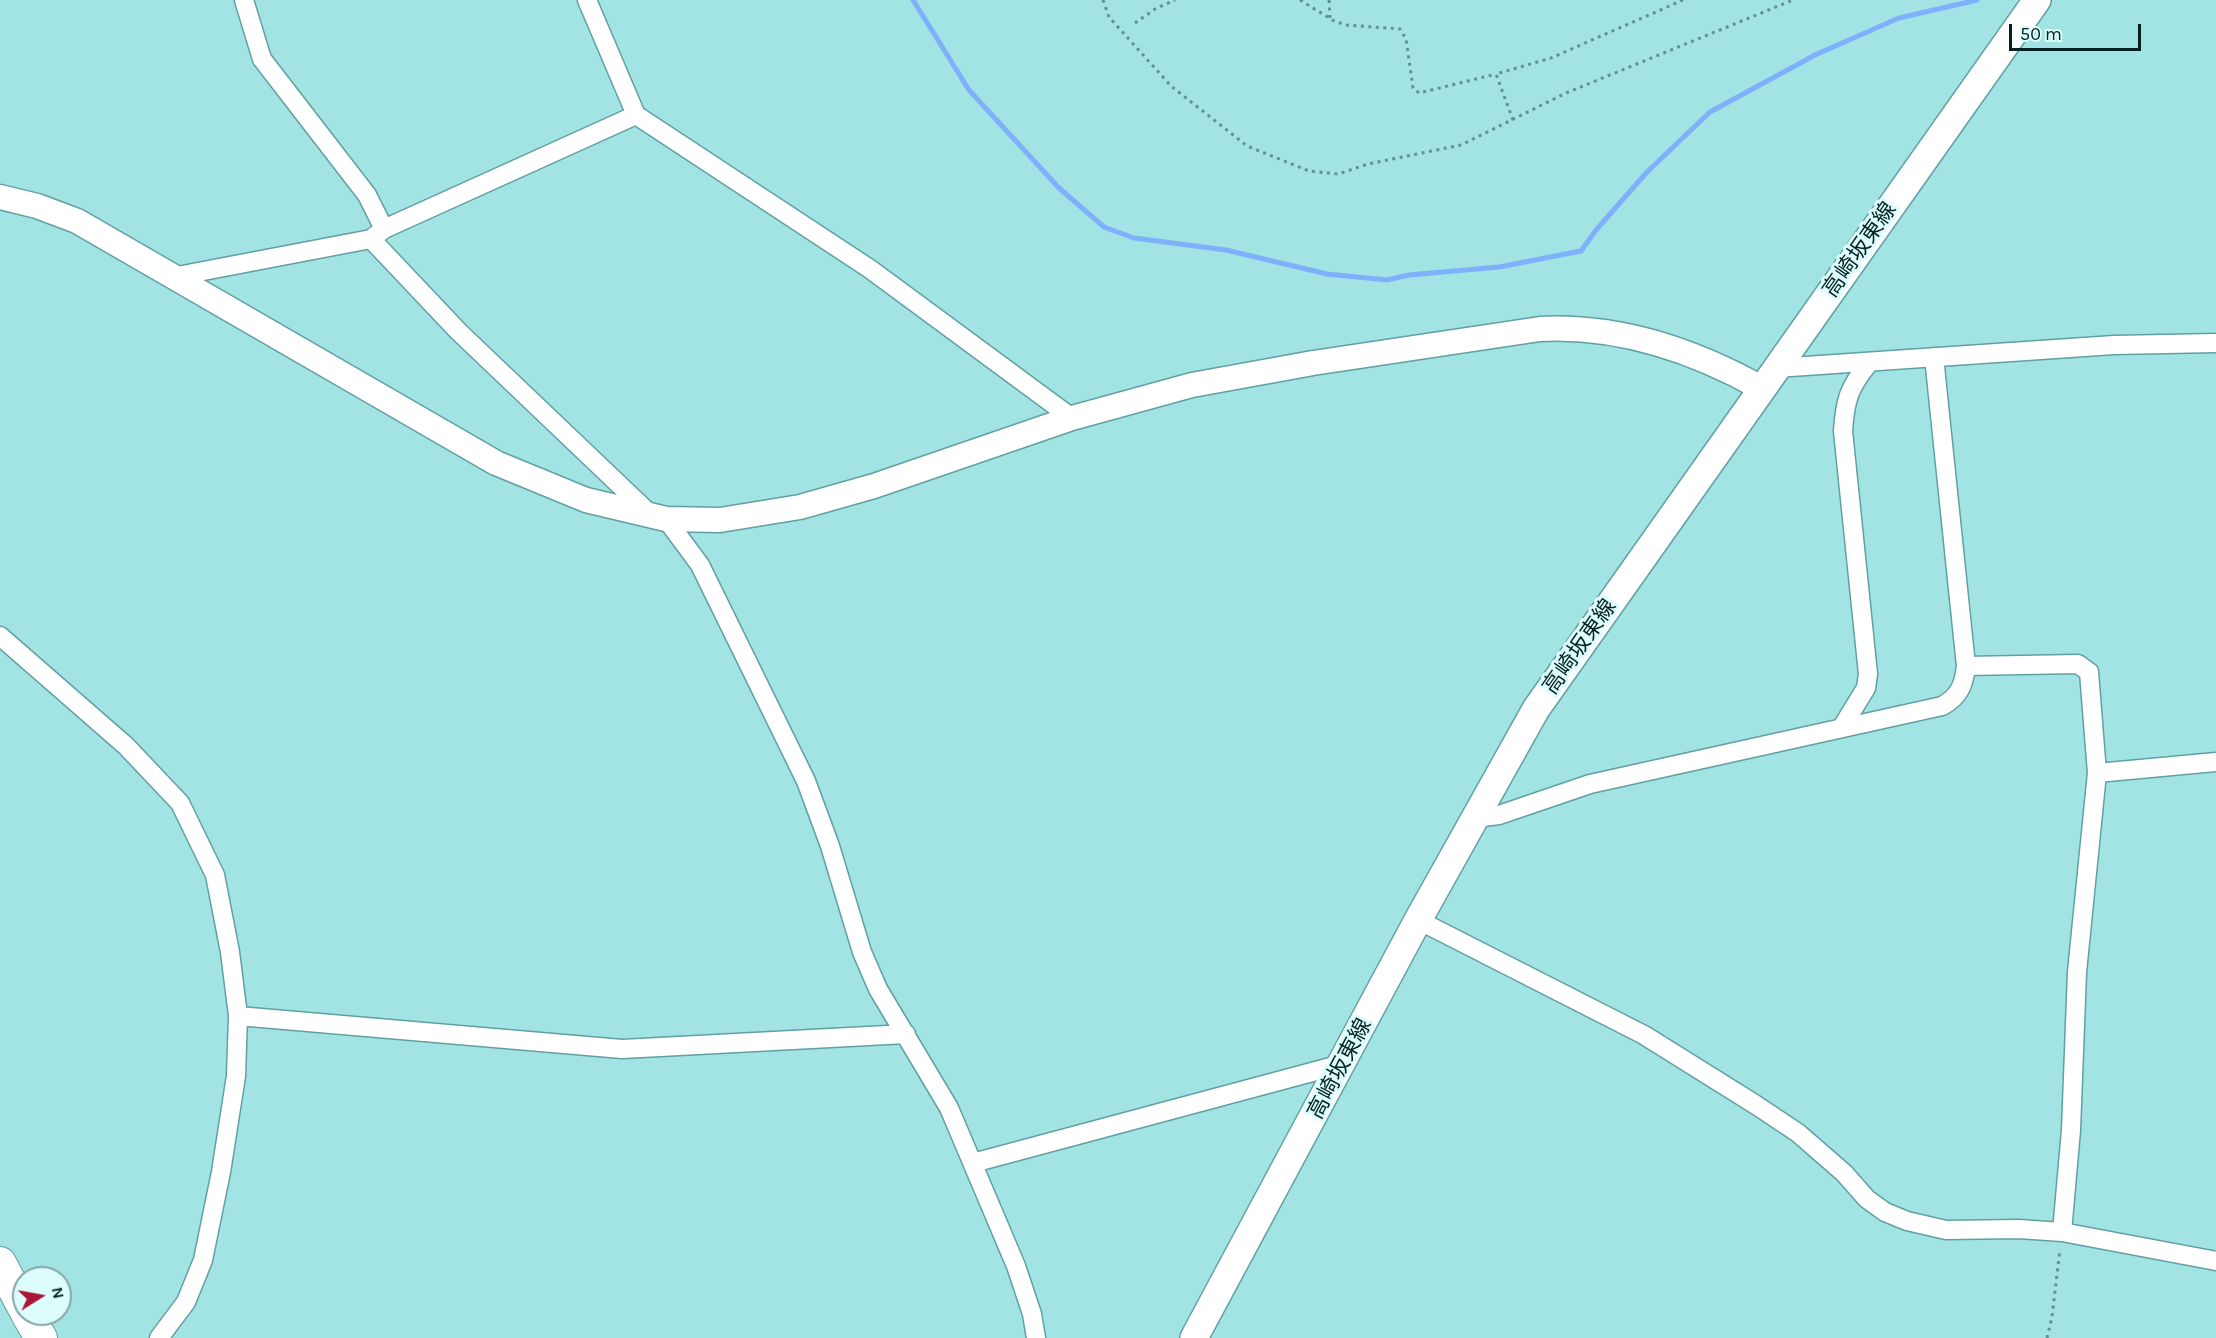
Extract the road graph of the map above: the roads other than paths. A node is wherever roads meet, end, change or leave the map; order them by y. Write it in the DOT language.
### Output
graph roads {
  1 [pos="244,0"];
  2 [pos="587,0"];
  3 [pos="2037,0"];
  4 [pos="636,116"];
  5 [pos="0,197"];
  6 [pos="377,234"];
  7 [pos="172,277"];
  8 [pos="2216,343"];
  9 [pos="1934,357"];
  10 [pos="1869,363"];
  11 [pos="1768,378"];
  12 [pos="1072,418"];
  13 [pos="659,518"];
  14 [pos="0,636"];
  15 [pos="1966,666"];
  16 [pos="1842,727"];
  17 [pos="2216,762"];
  18 [pos="2097,773"];
  19 [pos="1474,818"];
  20 [pos="1418,920"];
  21 [pos="238,1016"];
  22 [pos="906,1034"];
  23 [pos="1342,1064"];
  24 [pos="973,1163"];
  25 [pos="2062,1232"];
  26 [pos="2216,1261"];
  27 [pos="0,1263"];
  28 [pos="12,1286"];
  29 [pos="159,1338"];
  30 [pos="1036,1338"];
  31 [pos="1194,1338"];
  1 -- 6 [label="street"];
  2 -- 4 [label="street"];
  3 -- 11 [label="main road, 高崎坂東線"];
  4 -- 6 [label="street"];
  4 -- 12 [label="street"];
  5 -- 7 [label="street"];
  6 -- 7 [label="street"];
  6 -- 13 [label="street"];
  7 -- 13 [label="street"];
  8 -- 9 [label="street"];
  9 -- 10 [label="street"];
  9 -- 15 [label="street"];
  10 -- 11 [label="street"];
  10 -- 16 [label="street"];
  11 -- 12 [label="street"];
  11 -- 19 [label="main road, 高崎坂東線"];
  12 -- 13 [label="street"];
  13 -- 22 [label="street"];
  14 -- 21 [label="street"];
  15 -- 16 [label="street"];
  15 -- 18 [label="street"];
  16 -- 19 [label="street"];
  17 -- 18 [label="street"];
  18 -- 25 [label="street"];
  19 -- 20 [label="main road, 高崎坂東線"];
  20 -- 23 [label="main road, 高崎坂東線"];
  20 -- 25 [label="street"];
  21 -- 22 [label="street"];
  21 -- 29 [label="street"];
  22 -- 24 [label="street"];
  23 -- 24 [label="street"];
  23 -- 31 [label="main road, 高崎坂東線"];
  24 -- 30 [label="street"];
  25 -- 26 [label="street"];
  27 -- 28 [label="highway"];
}
